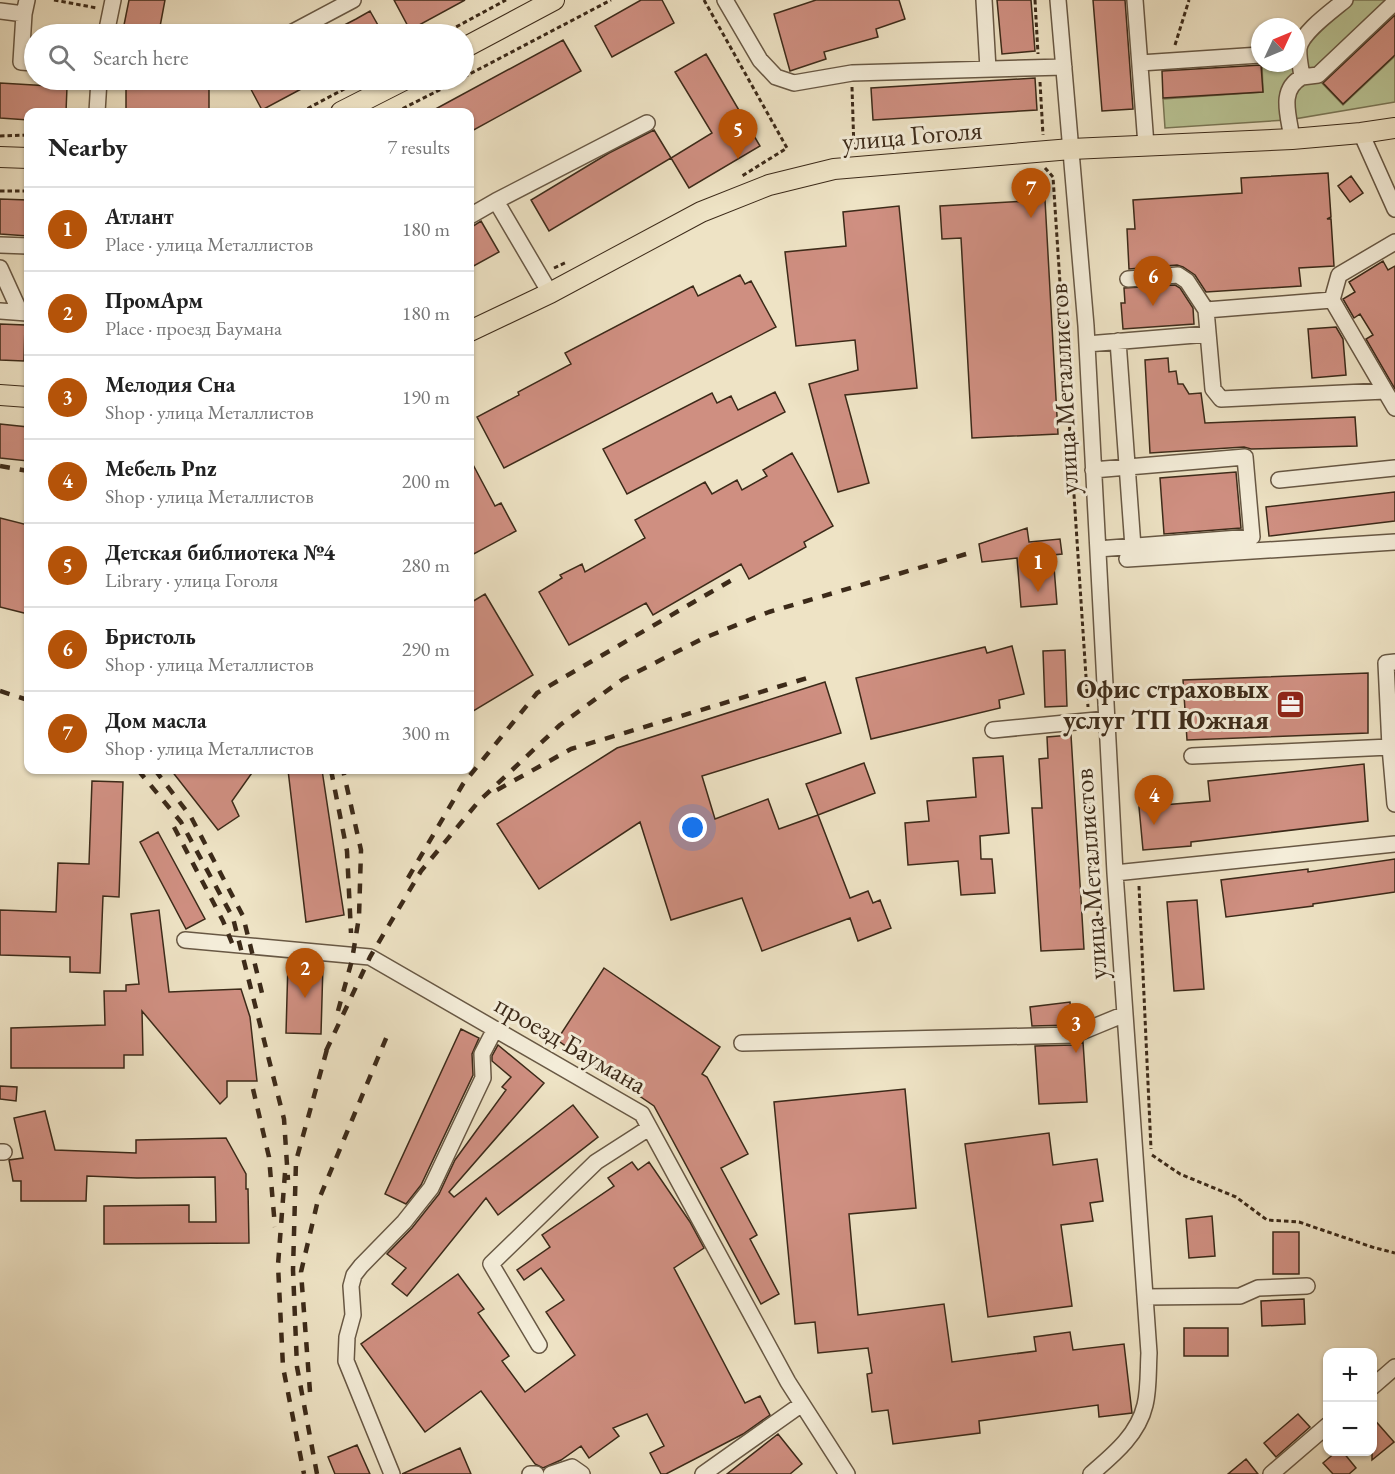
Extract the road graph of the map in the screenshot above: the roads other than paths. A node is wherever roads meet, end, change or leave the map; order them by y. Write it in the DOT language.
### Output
graph roads {
  1 [pos="353,0"];
  2 [pos="554,0"];
  3 [pos="725,0"];
  4 [pos="984,0"];
  5 [pos="1058,0"];
  6 [pos="1135,0"];
  7 [pos="1344,0"];
  8 [pos="1395,2"];
  9 [pos="112,6"];
  10 [pos="26,7"];
  11 [pos="0,11"];
  12 [pos="24,24"];
  13 [pos="108,24"];
  14 [pos="308,24"];
  15 [pos="24,29"];
  16 [pos="1305,36"];
  17 [pos="474,43"];
  18 [pos="1251,56"];
  19 [pos="24,62"];
  20 [pos="1140,63"];
  21 [pos="1064,67"];
  22 [pos="988,69"];
  23 [pos="1301,72"];
  24 [pos="1302,77"];
  25 [pos="98,90"];
  26 [pos="384,90"];
  27 [pos="97,108"];
  28 [pos="349,108"];
  29 [pos="646,123"];
  30 [pos="1395,128"];
  31 [pos="1361,133"];
  32 [pos="1292,139"];
  33 [pos="1146,145"];
  34 [pos="1071,149"];
  35 [pos="0,157"];
  36 [pos="24,158"];
  37 [pos="496,201"];
  38 [pos="1395,209"];
  39 [pos="474,214"];
  40 [pos="1395,242"];
  41 [pos="0,245"];
  42 [pos="24,246"];
  43 [pos="0,268"];
  44 [pos="1128,279"];
  45 [pos="550,293"];
  46 [pos="1332,300"];
  47 [pos="1206,310"];
  48 [pos="0,311"];
  49 [pos="24,313"];
  50 [pos="474,329"];
  51 [pos="1208,334"];
  52 [pos="1118,341"];
  53 [pos="1087,344"];
  54 [pos="1385,391"];
  55 [pos="0,395"];
  56 [pos="24,397"];
  57 [pos="1395,408"];
  58 [pos="1128,467"];
  59 [pos="1395,468"];
  60 [pos="1094,470"];
  61 [pos="1280,480"];
  62 [pos="1395,542"];
  63 [pos="1098,549"];
  64 [pos="1130,553"];
  65 [pos="1395,662"];
  66 [pos="1107,719"];
  67 [pos="993,730"];
  68 [pos="1192,756"];
  69 [pos="1392,756"];
  70 [pos="1395,804"];
  71 [pos="1395,844"];
  72 [pos="1115,873"];
  73 [pos="184,940"];
  74 [pos="1125,1014"];
  75 [pos="495,1029"];
  76 [pos="742,1043"];
  77 [pos="650,1128"];
  78 [pos="1307,1286"];
  79 [pos="1145,1297"];
  80 [pos="539,1345"];
  81 [pos="1395,1367"];
  82 [pos="1377,1383"];
  83 [pos="802,1404"];
  84 [pos="1323,1429"];
  85 [pos="392,1474"];
  86 [pos="530,1474"];
  87 [pos="536,1474"];
  88 [pos="551,1474"];
  89 [pos="582,1474"];
  90 [pos="703,1474"];
  91 [pos="847,1474"];
  92 [pos="1091,1474"];
  93 [pos="1270,1474"];
  1 -- 14 [label="street"];
  2 -- 17 [label="main road"];
  3 -- 22 [label="street"];
  4 -- 22 [label="street"];
  5 -- 21 [label="street, улица Металлистов"];
  6 -- 20 [label="street"];
  7 -- 16 [label="street"];
  8 -- 24 [label="street"];
  9 -- 13 [label="street"];
  10 -- 11 [label="street"];
  10 -- 12 [label="street"];
  15 -- 19 [label="street"];
  18 -- 20 [label="street"];
  20 -- 33 [label="street"];
  21 -- 22 [label="street"];
  21 -- 34 [label="street, улица Металлистов"];
  23 -- 24 [label="street"];
  24 -- 32 [label="street"];
  25 -- 27 [label="street"];
  26 -- 28 [label="main road"];
  29 -- 37 [label="street"];
  30 -- 31 [label="main road, улица Гоголя"];
  31 -- 32 [label="main road, улица Гоголя"];
  31 -- 38 [label="street"];
  32 -- 33 [label="main road, улица Гоголя"];
  33 -- 34 [label="main road, улица Гоголя"];
  34 -- 45 [label="main road, улица Гоголя"];
  34 -- 53 [label="street, улица Металлистов"];
  35 -- 36 [label="main road"];
  37 -- 39 [label="street"];
  37 -- 45 [label="street"];
  40 -- 46 [label="street"];
  41 -- 42 [label="street"];
  43 -- 49 [label="street"];
  44 -- 47 [label="street"];
  45 -- 50 [label="main road, улица Гоголя"];
  46 -- 47 [label="street"];
  46 -- 54 [label="street"];
  47 -- 51 [label="street"];
  48 -- 49 [label="street"];
  51 -- 52 [label="street"];
  51 -- 54 [label="street"];
  52 -- 53 [label="street"];
  52 -- 58 [label="street"];
  53 -- 60 [label="street, улица Металлистов"];
  54 -- 57 [label="street"];
  55 -- 56 [label="main road"];
  58 -- 60 [label="street"];
  58 -- 64 [label="street"];
  58 -- 64 [label="street"];
  59 -- 61 [label="street"];
  60 -- 63 [label="street, улица Металлистов"];
  62 -- 64 [label="street"];
  63 -- 64 [label="street"];
  63 -- 66 [label="street, улица Металлистов"];
  65 -- 69 [label="street"];
  66 -- 67 [label="street"];
  66 -- 72 [label="street, улица Металлистов"];
  68 -- 69 [label="street"];
  69 -- 70 [label="street"];
  71 -- 72 [label="street"];
  72 -- 74 [label="street, улица Металлистов"];
  73 -- 75 [label="street, проезд Баумана"];
  74 -- 76 [label="street"];
  74 -- 79 [label="street, улица Металлистов"];
  75 -- 77 [label="street, проезд Баумана"];
  75 -- 85 [label="street"];
  77 -- 80 [label="street"];
  77 -- 83 [label="street, проезд Баумана"];
  78 -- 79 [label="street"];
  79 -- 92 [label="street, улица Металлистов"];
  81 -- 82 [label="street"];
  83 -- 90 [label="street"];
  83 -- 91 [label="street, проезд Баумана"];
  84 -- 93 [label="street"];
  86 -- 87 [label="street"];
  88 -- 89 [label="street"];
}
